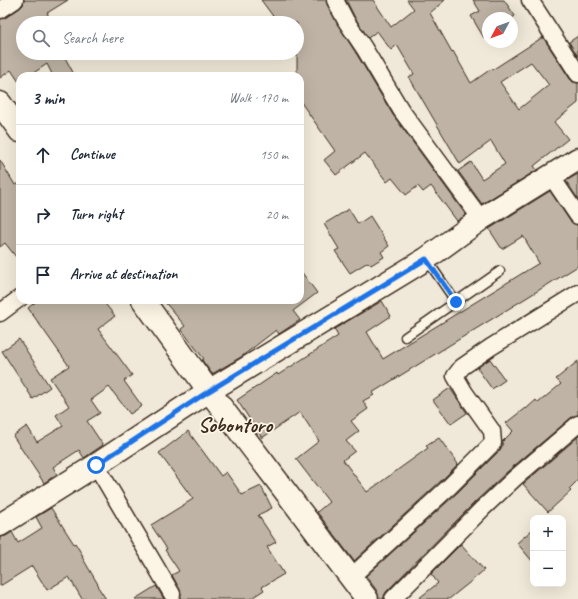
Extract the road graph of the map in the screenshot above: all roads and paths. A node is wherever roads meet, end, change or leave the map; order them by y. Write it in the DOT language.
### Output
graph roads {
  1 [pos="15,0"];
  2 [pos="335,0"];
  3 [pos="530,0"];
  4 [pos="0,10"];
  5 [pos="578,74"];
  6 [pos="0,103"];
  7 [pos="16,125"];
  8 [pos="578,159"];
  9 [pos="550,176"];
  10 [pos="578,216"];
  11 [pos="481,219"];
  12 [pos="426,259"];
  13 [pos="500,271"];
  14 [pos="578,293"];
  15 [pos="16,301"];
  16 [pos="456,302"];
  17 [pos="146,304"];
  18 [pos="0,313"];
  19 [pos="405,337"];
  20 [pos="209,391"];
  21 [pos="578,424"];
  22 [pos="96,465"];
  23 [pos="0,525"];
  24 [pos="350,577"];
  25 [pos="172,594"];
  26 [pos="367,599"];
  27 [pos="393,599"];
  1 -- 4 [label="street"];
  2 -- 11 [label="street"];
  3 -- 5 [label="street"];
  6 -- 7 [label="street"];
  8 -- 9 [label="street"];
  9 -- 10 [label="street"];
  9 -- 11 [label="street"];
  11 -- 12 [label="street"];
  12 -- 16 [label="lane"];
  12 -- 20 [label="street"];
  13 -- 16 [label="lane"];
  14 -- 24 [label="street"];
  15 -- 18 [label="street"];
  16 -- 19 [label="lane"];
  17 -- 20 [label="street"];
  20 -- 22 [label="street"];
  20 -- 24 [label="street"];
  21 -- 27 [label="street"];
  22 -- 23 [label="street"];
  22 -- 25 [label="street"];
  24 -- 26 [label="street"];
}
